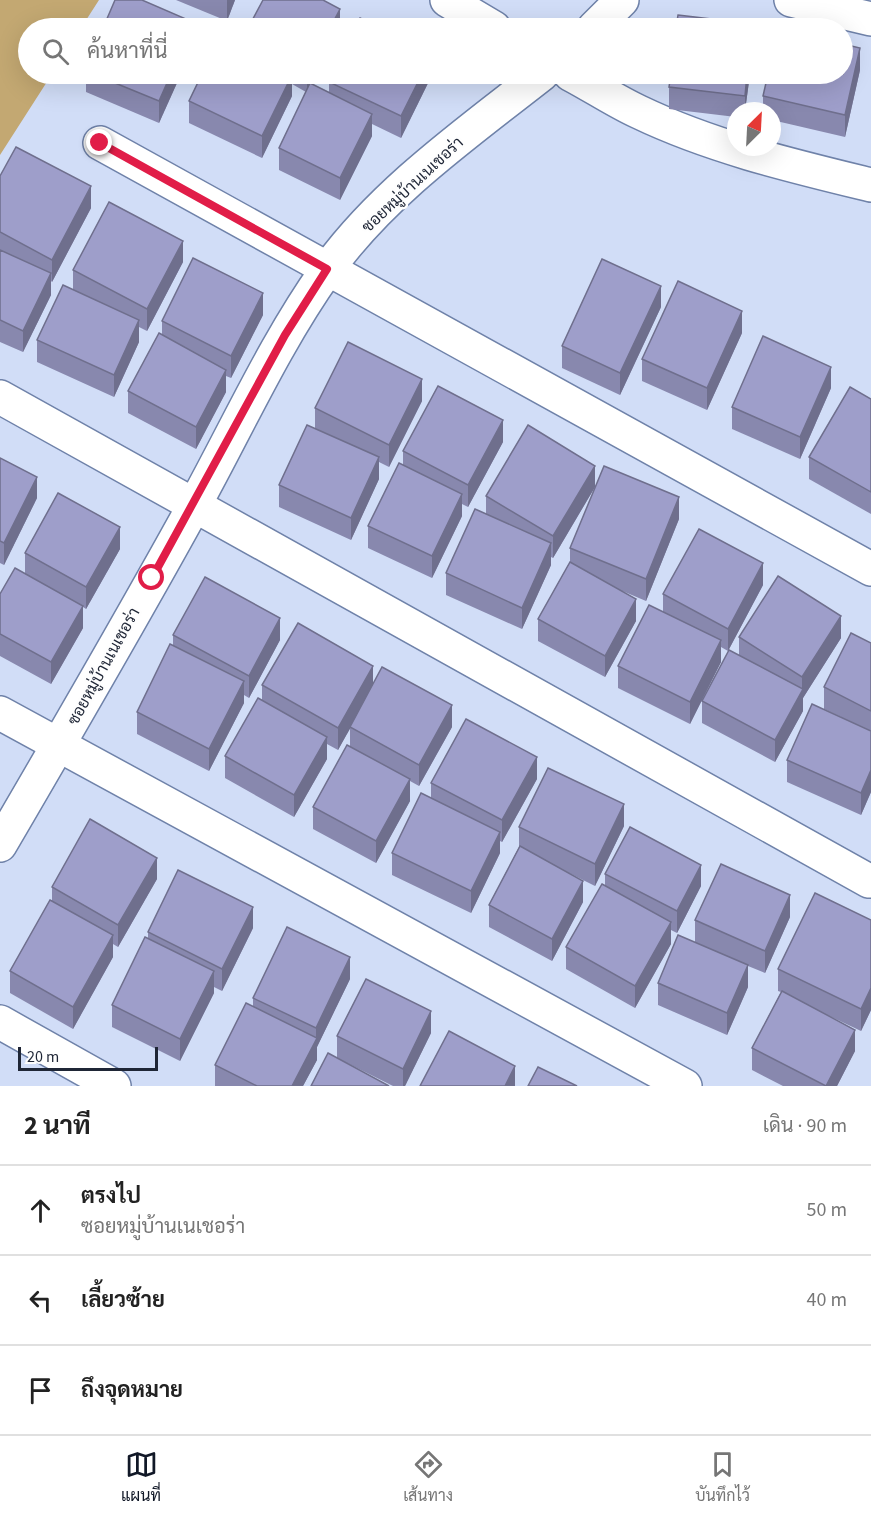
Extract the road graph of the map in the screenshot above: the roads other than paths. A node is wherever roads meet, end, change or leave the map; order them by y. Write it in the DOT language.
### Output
graph roads {
  1 [pos="447,0"];
  2 [pos="622,0"];
  3 [pos="791,0"];
  4 [pos="477,18"];
  5 [pos="604,18"];
  6 [pos="871,19"];
  7 [pos="529,84"];
  8 [pos="588,84"];
  9 [pos="100,143"];
  10 [pos="871,184"];
  11 [pos="327,269"];
  12 [pos="0,397"];
  13 [pos="195,504"];
  14 [pos="871,568"];
  15 [pos="0,714"];
  16 [pos="58,746"];
  17 [pos="0,845"];
  18 [pos="869,880"];
  19 [pos="0,1023"];
  20 [pos="114,1086"];
  21 [pos="685,1086"];
  1 -- 4 [label="street"];
  2 -- 5 [label="street"];
  3 -- 6 [label="street"];
  7 -- 11 [label="street, ซอยหมู่บ้านเนเชอร่า"];
  8 -- 10 [label="street"];
  9 -- 11 [label="street"];
  11 -- 13 [label="street, ซอยหมู่บ้านเนเชอร่า"];
  11 -- 14 [label="street"];
  12 -- 13 [label="street"];
  13 -- 16 [label="street, ซอยหมู่บ้านเนเชอร่า"];
  13 -- 18 [label="street"];
  15 -- 16 [label="street"];
  16 -- 17 [label="street, ซอยหมู่บ้านเนเชอร่า"];
  16 -- 21 [label="street"];
  19 -- 20 [label="street"];
}
